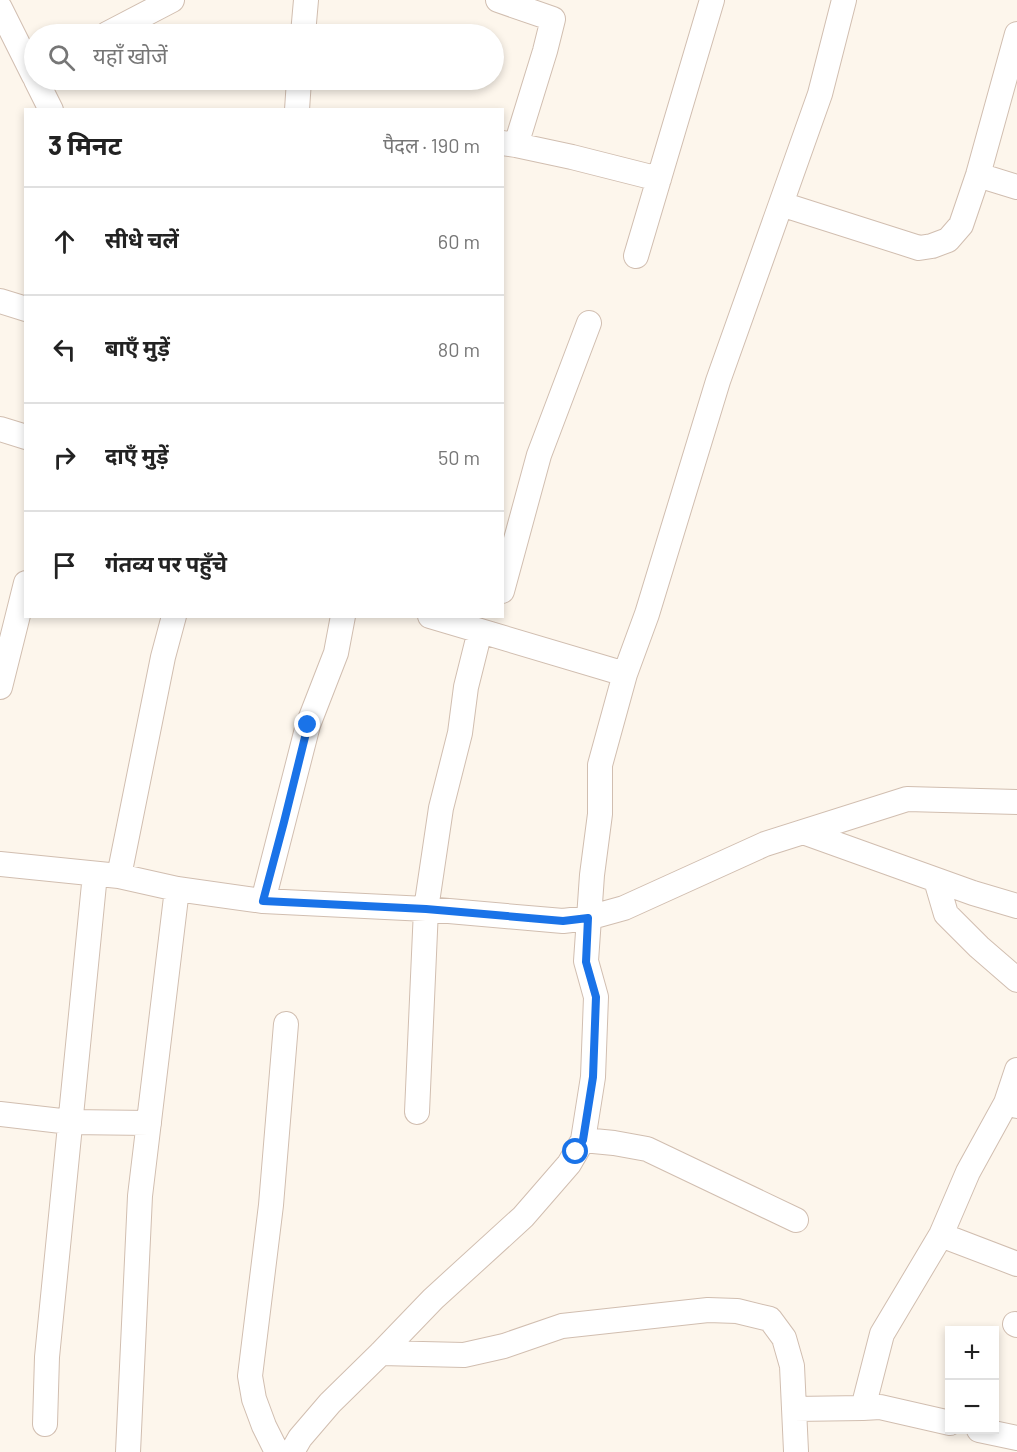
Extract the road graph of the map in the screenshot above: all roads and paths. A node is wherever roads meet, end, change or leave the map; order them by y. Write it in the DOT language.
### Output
graph roads {
  1 [pos="172,0"];
  2 [pos="306,0"];
  3 [pos="498,0"];
  4 [pos="712,0"];
  5 [pos="844,0"];
  6 [pos="0,8"];
  7 [pos="126,24"];
  8 [pos="304,24"];
  9 [pos="1017,34"];
  10 [pos="24,55"];
  11 [pos="42,90"];
  12 [pos="299,90"];
  13 [pos="50,108"];
  14 [pos="300,108"];
  15 [pos="509,144"];
  16 [pos="978,175"];
  17 [pos="659,179"];
  18 [pos="1017,187"];
  19 [pos="781,204"];
  20 [pos="636,256"];
  21 [pos="0,301"];
  22 [pos="24,308"];
  23 [pos="589,323"];
  24 [pos="0,429"];
  25 [pos="24,436"];
  26 [pos="504,584"];
  27 [pos="24,591"];
  28 [pos="173,618"];
  29 [pos="343,618"];
  30 [pos="440,618"];
  31 [pos="489,628"];
  32 [pos="625,675"];
  33 [pos="0,687"];
  34 [pos="1017,802"];
  35 [pos="803,832"];
  36 [pos="0,864"];
  37 [pos="95,873"];
  38 [pos="119,876"];
  39 [pos="936,880"];
  40 [pos="177,889"];
  41 [pos="263,901"];
  42 [pos="1017,906"];
  43 [pos="426,909"];
  44 [pos="588,918"];
  45 [pos="1017,980"];
  46 [pos="286,1024"];
  47 [pos="1017,1070"];
  48 [pos="1012,1104"];
  49 [pos="417,1112"];
  50 [pos="0,1114"];
  51 [pos="70,1122"];
  52 [pos="149,1123"];
  53 [pos="583,1140"];
  54 [pos="796,1220"];
  55 [pos="941,1235"];
  56 [pos="1017,1264"];
  57 [pos="381,1353"];
  58 [pos="863,1408"];
  59 [pos="794,1409"];
  60 [pos="945,1422"];
  61 [pos="45,1424"];
  62 [pos="998,1434"];
  63 [pos="1017,1438"];
  64 [pos="796,1451"];
  65 [pos="128,1452"];
  66 [pos="277,1452"];
  67 [pos="292,1452"];
  1 -- 7 [label="street"];
  2 -- 8 [label="street"];
  3 -- 15 [label="street"];
  4 -- 17 [label="street"];
  5 -- 19 [label="street"];
  6 -- 10 [label="street"];
  9 -- 16 [label="street"];
  11 -- 13 [label="street"];
  12 -- 14 [label="street"];
  15 -- 17 [label="street"];
  16 -- 18 [label="street"];
  16 -- 19 [label="street"];
  17 -- 20 [label="street"];
  19 -- 32 [label="street"];
  21 -- 22 [label="street"];
  23 -- 26 [label="street"];
  24 -- 25 [label="street"];
  27 -- 33 [label="street"];
  28 -- 38 [label="street"];
  29 -- 41 [label="street"];
  30 -- 31 [label="street"];
  31 -- 32 [label="street"];
  31 -- 43 [label="street"];
  32 -- 44 [label="street"];
  34 -- 35 [label="street"];
  35 -- 39 [label="street"];
  35 -- 44 [label="street"];
  36 -- 37 [label="street"];
  37 -- 38 [label="street"];
  37 -- 51 [label="street"];
  38 -- 40 [label="street"];
  39 -- 42 [label="street"];
  39 -- 45 [label="street"];
  40 -- 41 [label="street"];
  40 -- 52 [label="street"];
  41 -- 43 [label="street"];
  43 -- 44 [label="street"];
  43 -- 49 [label="street"];
  44 -- 53 [label="street"];
  46 -- 66 [label="street"];
  47 -- 48 [label="street"];
  48 -- 55 [label="street"];
  50 -- 51 [label="street"];
  51 -- 52 [label="street"];
  51 -- 61 [label="street"];
  52 -- 65 [label="street"];
  53 -- 54 [label="street"];
  53 -- 57 [label="street"];
  55 -- 56 [label="street"];
  55 -- 58 [label="street"];
  57 -- 59 [label="street"];
  57 -- 67 [label="street"];
  58 -- 59 [label="street"];
  58 -- 60 [label="street"];
  59 -- 64 [label="street"];
  62 -- 63 [label="street"];
}
